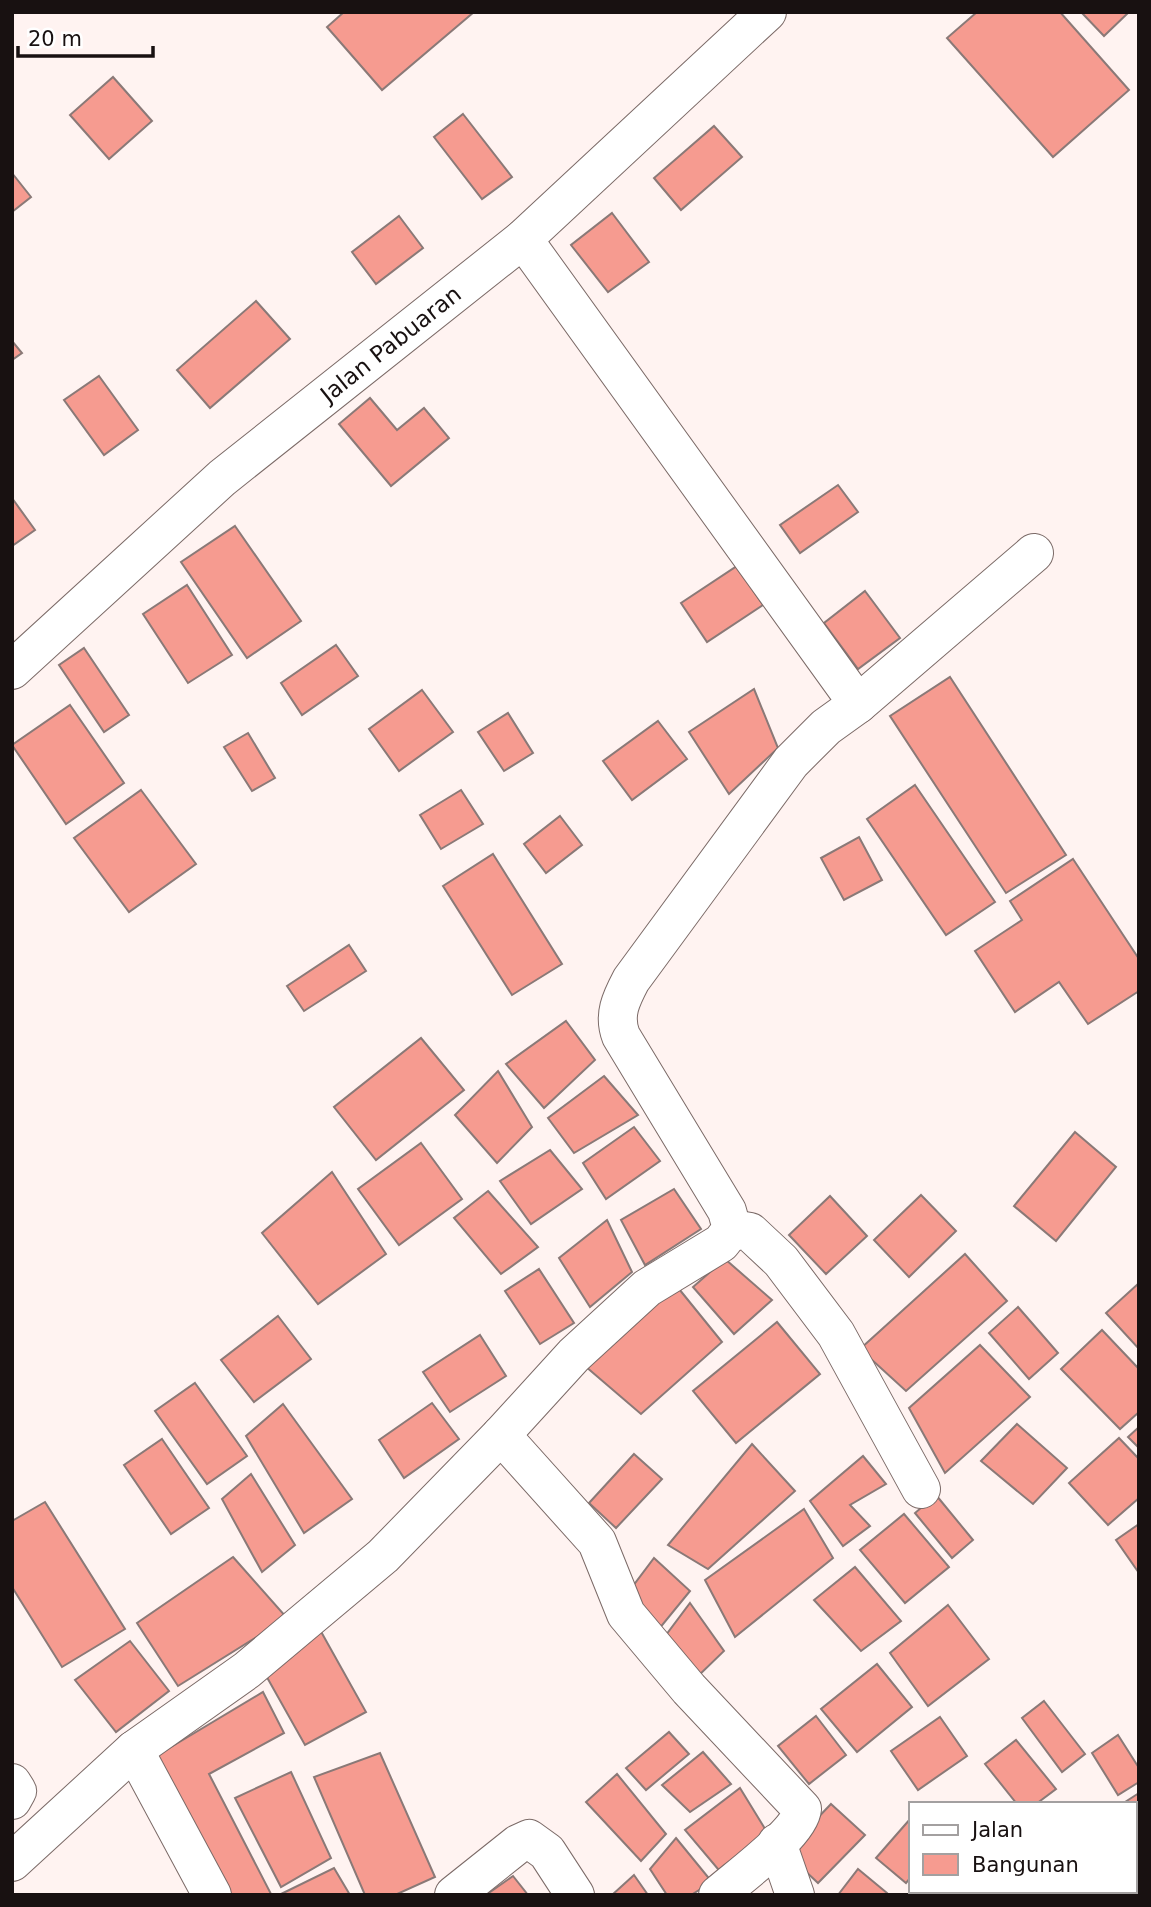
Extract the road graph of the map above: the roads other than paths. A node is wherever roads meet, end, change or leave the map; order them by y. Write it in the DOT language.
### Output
graph roads {
  1 [pos="767,12"];
  2 [pos="523,239"];
  3 [pos="1034,553"];
  4 [pos="12,670"];
  5 [pos="858,704"];
  6 [pos="732,1229"];
  7 [pos="501,1435"];
  8 [pos="921,1489"];
  9 [pos="134,1750"];
  10 [pos="12,1783"];
  11 [pos="12,1800"];
  12 [pos="777,1843"];
  13 [pos="12,1862"];
  14 [pos="212,1895"];
  15 [pos="454,1895"];
  16 [pos="575,1895"];
  17 [pos="718,1895"];
  18 [pos="795,1895"];
  1 -- 2 [label="street, Jalan Pabuaran"];
  2 -- 4 [label="street, Jalan Pabuaran"];
  2 -- 5 [label="street"];
  3 -- 5 [label="street"];
  5 -- 6 [label="street"];
  6 -- 7 [label="street"];
  6 -- 8 [label="street"];
  7 -- 9 [label="street"];
  7 -- 12 [label="street"];
  9 -- 13 [label="street"];
  9 -- 14 [label="street"];
  10 -- 11 [label="street"];
  12 -- 17 [label="street"];
  12 -- 18 [label="street"];
  15 -- 16 [label="street"];
}
